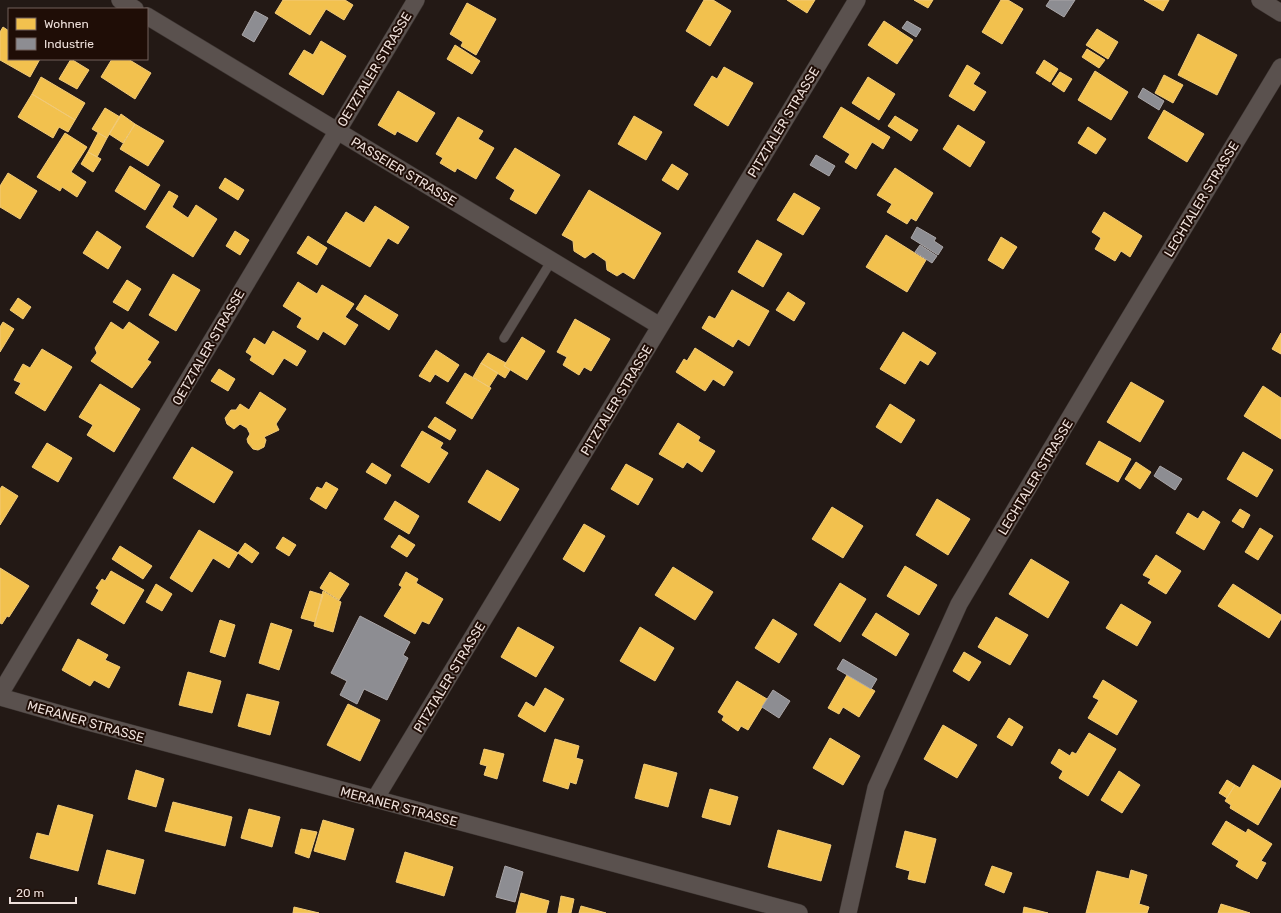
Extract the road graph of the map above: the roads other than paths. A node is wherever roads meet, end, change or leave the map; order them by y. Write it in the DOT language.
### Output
graph roads {
  1 [pos="120,0"];
  2 [pos="416,0"];
  3 [pos="857,0"];
  4 [pos="1260,0"];
  5 [pos="133,8"];
  6 [pos="1281,13"];
  7 [pos="148,17"];
  8 [pos="1281,67"];
  9 [pos="337,132"];
  10 [pos="552,260"];
  11 [pos="660,326"];
  12 [pos="504,338"];
  13 [pos="0,695"];
  14 [pos="374,799"];
  15 [pos="799,913"];
  16 [pos="848,913"];
  1 -- 5 [label="street"];
  2 -- 9 [label="street, OETZTALER STRASSE"];
  3 -- 11 [label="street, PITZTALER STRASSE"];
  4 -- 6 [label="street"];
  7 -- 9 [label="street, PASSEIER STRASSE"];
  8 -- 16 [label="street, LECHTALER STRASSE"];
  9 -- 10 [label="street, PASSEIER STRASSE"];
  9 -- 13 [label="street, OETZTALER STRASSE"];
  10 -- 11 [label="street, PASSEIER STRASSE"];
  10 -- 12 [label="lane"];
  11 -- 14 [label="street, PITZTALER STRASSE"];
  13 -- 14 [label="street, MERANER STRASSE"];
  14 -- 15 [label="street, MERANER STRASSE"];
}
